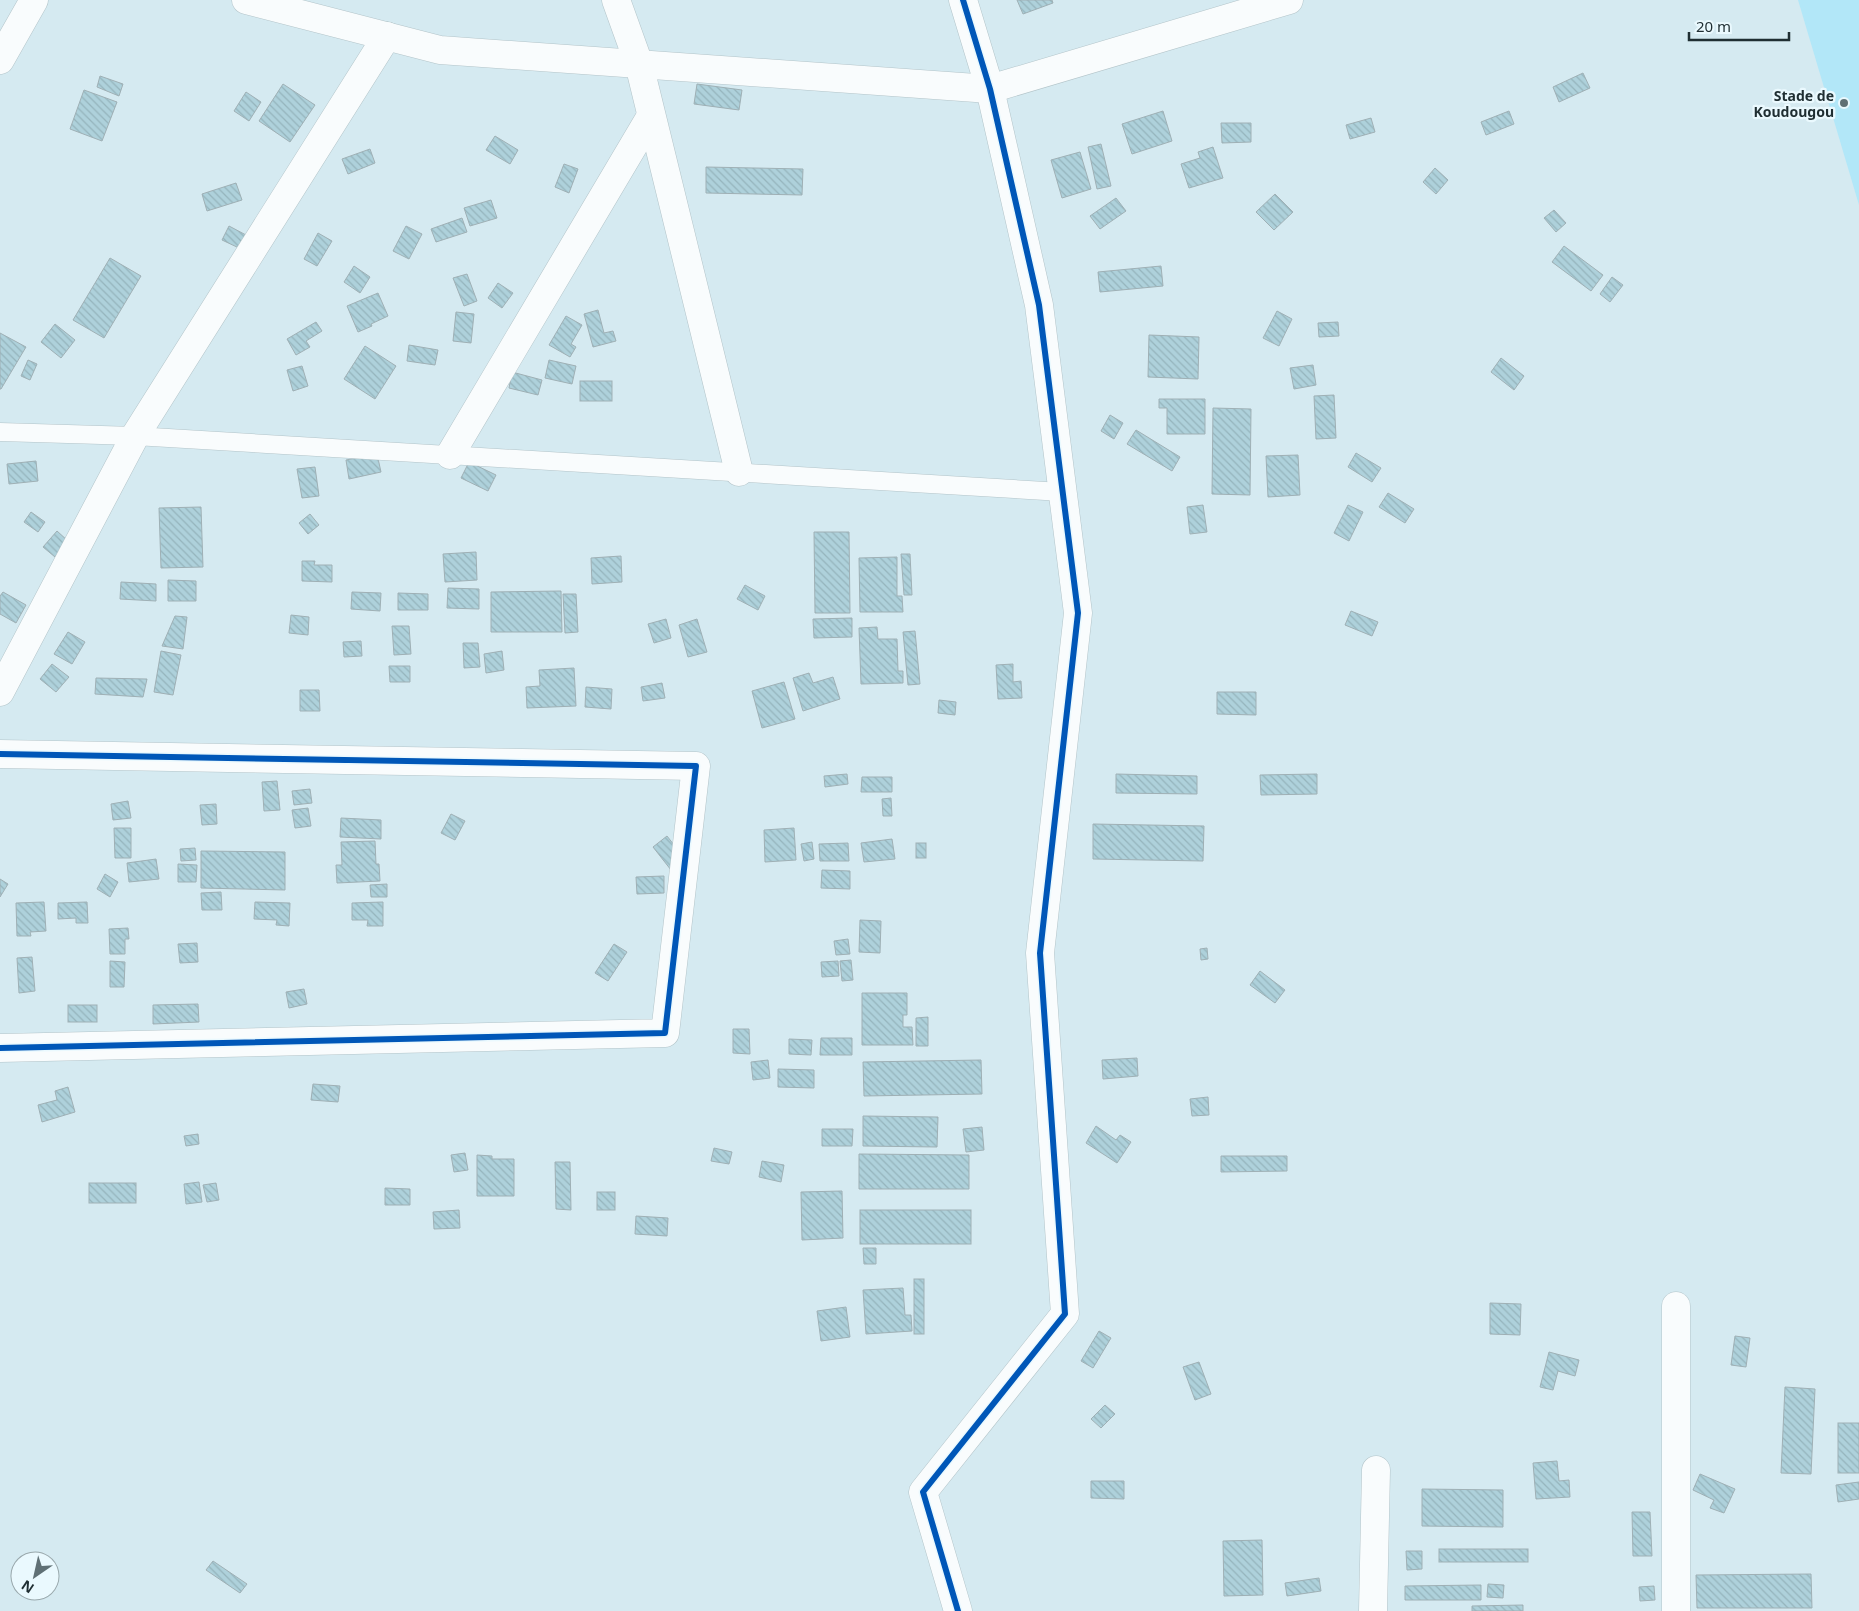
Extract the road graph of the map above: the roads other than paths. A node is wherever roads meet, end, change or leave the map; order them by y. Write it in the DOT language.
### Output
graph roads {
  1 [pos="34,0"];
  2 [pos="246,0"];
  3 [pos="616,0"];
  4 [pos="963,0"];
  5 [pos="1289,0"];
  6 [pos="387,36"];
  7 [pos="0,60"];
  8 [pos="639,64"];
  9 [pos="990,89"];
  10 [pos="651,116"];
  11 [pos="0,432"];
  12 [pos="134,436"];
  13 [pos="450,455"];
  14 [pos="739,472"];
  15 [pos="1062,492"];
  16 [pos="0,692"];
  17 [pos="0,754"];
  18 [pos="0,1048"];
  19 [pos="1676,1306"];
  20 [pos="1376,1470"];
  21 [pos="958,1611"];
  22 [pos="1373,1611"];
  23 [pos="1676,1611"];
  1 -- 7 [label="street"];
  2 -- 6 [label="street"];
  3 -- 8 [label="street"];
  4 -- 9 [label="street"];
  5 -- 9 [label="street"];
  6 -- 8 [label="street"];
  6 -- 12 [label="street"];
  8 -- 9 [label="street"];
  8 -- 10 [label="street"];
  9 -- 15 [label="street"];
  10 -- 13 [label="street"];
  10 -- 14 [label="street"];
  11 -- 12 [label="lane"];
  12 -- 13 [label="lane"];
  12 -- 16 [label="street"];
  13 -- 14 [label="lane"];
  14 -- 15 [label="lane"];
  15 -- 21 [label="street"];
  17 -- 18 [label="street"];
  19 -- 23 [label="street"];
  20 -- 22 [label="street"];
}
